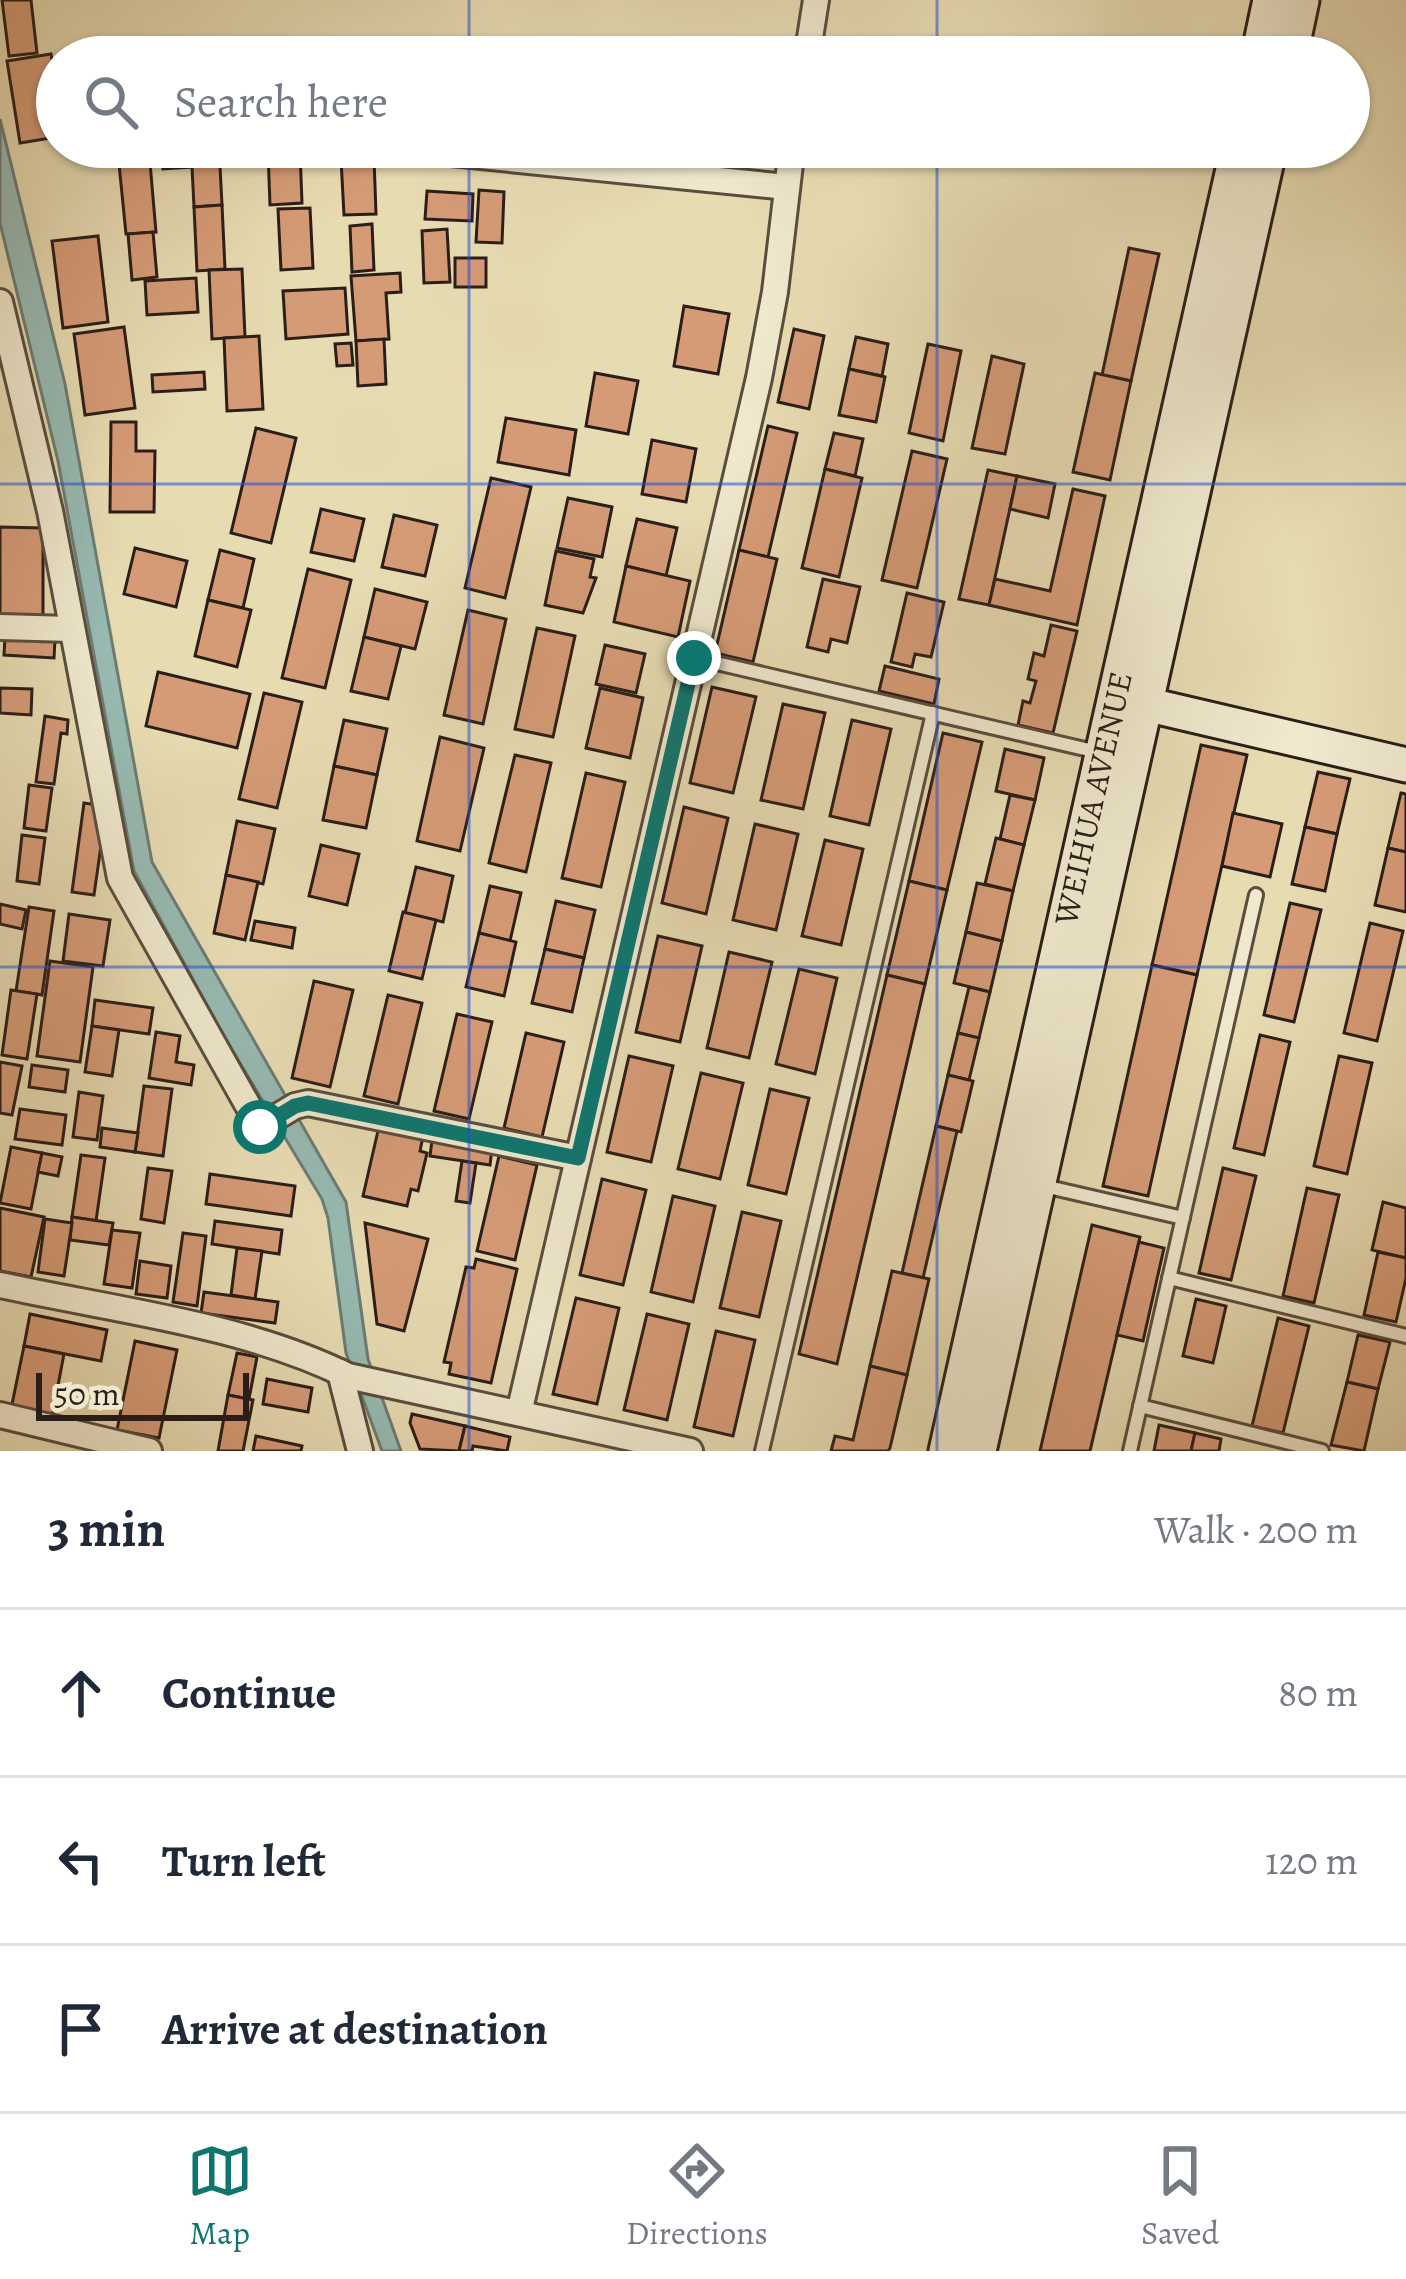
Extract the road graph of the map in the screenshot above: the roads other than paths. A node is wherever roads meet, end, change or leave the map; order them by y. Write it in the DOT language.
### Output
graph roads {
  1 [pos="816,0"];
  2 [pos="1270,0"];
  3 [pos="1302,0"];
  4 [pos="810,36"];
  5 [pos="1262,36"];
  6 [pos="1294,36"];
  7 [pos="599,168"];
  8 [pos="790,168"];
  9 [pos="1233,168"];
  10 [pos="1265,168"];
  11 [pos="788,187"];
  12 [pos="0,302"];
  13 [pos="0,627"];
  14 [pos="71,629"];
  15 [pos="694,658"];
  16 [pos="1145,704"];
  17 [pos="933,713"];
  18 [pos="1102,753"];
  19 [pos="1406,765"];
  20 [pos="1256,896"];
  21 [pos="578,1158"];
  22 [pos="1038,1185"];
  23 [pos="1183,1218"];
  24 [pos="1169,1278"];
  25 [pos="0,1285"];
  26 [pos="1406,1336"];
  27 [pos="344,1374"];
  28 [pos="1140,1406"];
  29 [pos="519,1413"];
  30 [pos="0,1414"];
  31 [pos="149,1451"];
  32 [pos="360,1451"];
  33 [pos="690,1451"];
  34 [pos="762,1451"];
  35 [pos="946,1451"];
  36 [pos="979,1451"];
  37 [pos="1130,1451"];
  38 [pos="1322,1451"];
  1 -- 4 [label="street"];
  2 -- 5 [label="main road"];
  3 -- 6 [label="main road"];
  7 -- 11 [label="street"];
  8 -- 11 [label="street"];
  9 -- 18 [label="main road, WEIHUA AVENUE"];
  10 -- 16 [label="main road, WEIHUA AVENUE"];
  11 -- 15 [label="street"];
  12 -- 14 [label="street"];
  13 -- 14 [label="street"];
  14 -- 21 [label="street"];
  15 -- 17 [label="lane"];
  15 -- 21 [label="street"];
  16 -- 19 [label="main road"];
  16 -- 22 [label="main road, WEIHUA AVENUE"];
  17 -- 18 [label="lane"];
  17 -- 34 [label="lane"];
  18 -- 35 [label="main road, WEIHUA AVENUE"];
  20 -- 23 [label="lane"];
  21 -- 29 [label="street"];
  22 -- 23 [label="lane"];
  22 -- 36 [label="main road, WEIHUA AVENUE"];
  23 -- 24 [label="lane"];
  24 -- 26 [label="lane"];
  24 -- 28 [label="lane"];
  25 -- 27 [label="street"];
  27 -- 29 [label="street"];
  27 -- 32 [label="street"];
  28 -- 37 [label="lane"];
  28 -- 38 [label="lane"];
  29 -- 33 [label="street"];
  30 -- 31 [label="street"];
}
